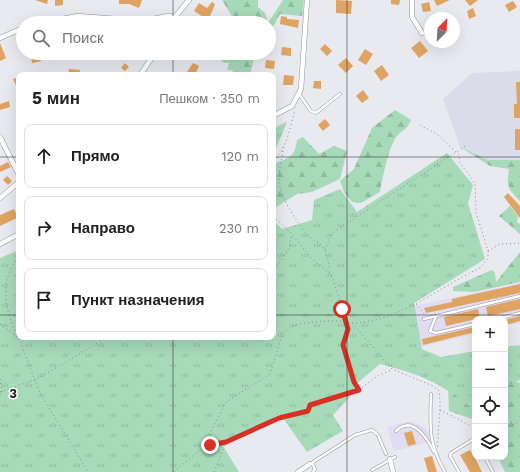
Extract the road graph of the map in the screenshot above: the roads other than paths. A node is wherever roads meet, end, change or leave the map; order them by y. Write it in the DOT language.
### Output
graph roads {
  1 [pos="188,0"];
  2 [pos="308,0"];
  3 [pos="412,0"];
  4 [pos="176,16"];
  5 [pos="16,31"];
  6 [pos="422,33"];
  7 [pos="0,38"];
  8 [pos="150,60"];
  9 [pos="142,72"];
  10 [pos="299,94"];
  11 [pos="340,94"];
  12 [pos="276,114"];
  13 [pos="0,137"];
  14 [pos="16,168"];
  15 [pos="16,185"];
  16 [pos="0,198"];
  17 [pos="16,236"];
  18 [pos="0,244"];
  19 [pos="520,296"];
  20 [pos="520,313"];
  21 [pos="436,316"];
  22 [pos="508,316"];
  23 [pos="424,319"];
  24 [pos="472,325"];
  25 [pos="431,394"];
  26 [pos="396,431"];
  27 [pos="472,440"];
  28 [pos="386,454"];
  29 [pos="436,456"];
  30 [pos="392,458"];
  31 [pos="487,460"];
  32 [pos="311,464"];
  33 [pos="372,470"];
  34 [pos="298,472"];
  35 [pos="313,472"];
  36 [pos="393,472"];
  37 [pos="445,472"];
  38 [pos="459,472"];
  39 [pos="493,472"];
  1 -- 4 [label="street"];
  2 -- 10 [label="street"];
  3 -- 6 [label="street"];
  5 -- 7 [label="street"];
  8 -- 9 [label="street"];
  10 -- 11 [label="lane"];
  10 -- 12 [label="street"];
  13 -- 14 [label="street"];
  15 -- 16 [label="street"];
  17 -- 18 [label="street"];
  19 -- 21 [label="lane"];
  20 -- 22 [label="lane"];
  21 -- 23 [label="lane"];
  21 -- 24 [label="lane"];
  25 -- 29 [label="lane"];
  26 -- 29 [label="lane"];
  27 -- 38 [label="lane"];
  28 -- 32 [label="lane"];
  29 -- 37 [label="lane"];
  30 -- 33 [label="lane"];
  30 -- 36 [label="street"];
  31 -- 39 [label="lane"];
  32 -- 34 [label="street"];
  32 -- 35 [label="lane"];
}
